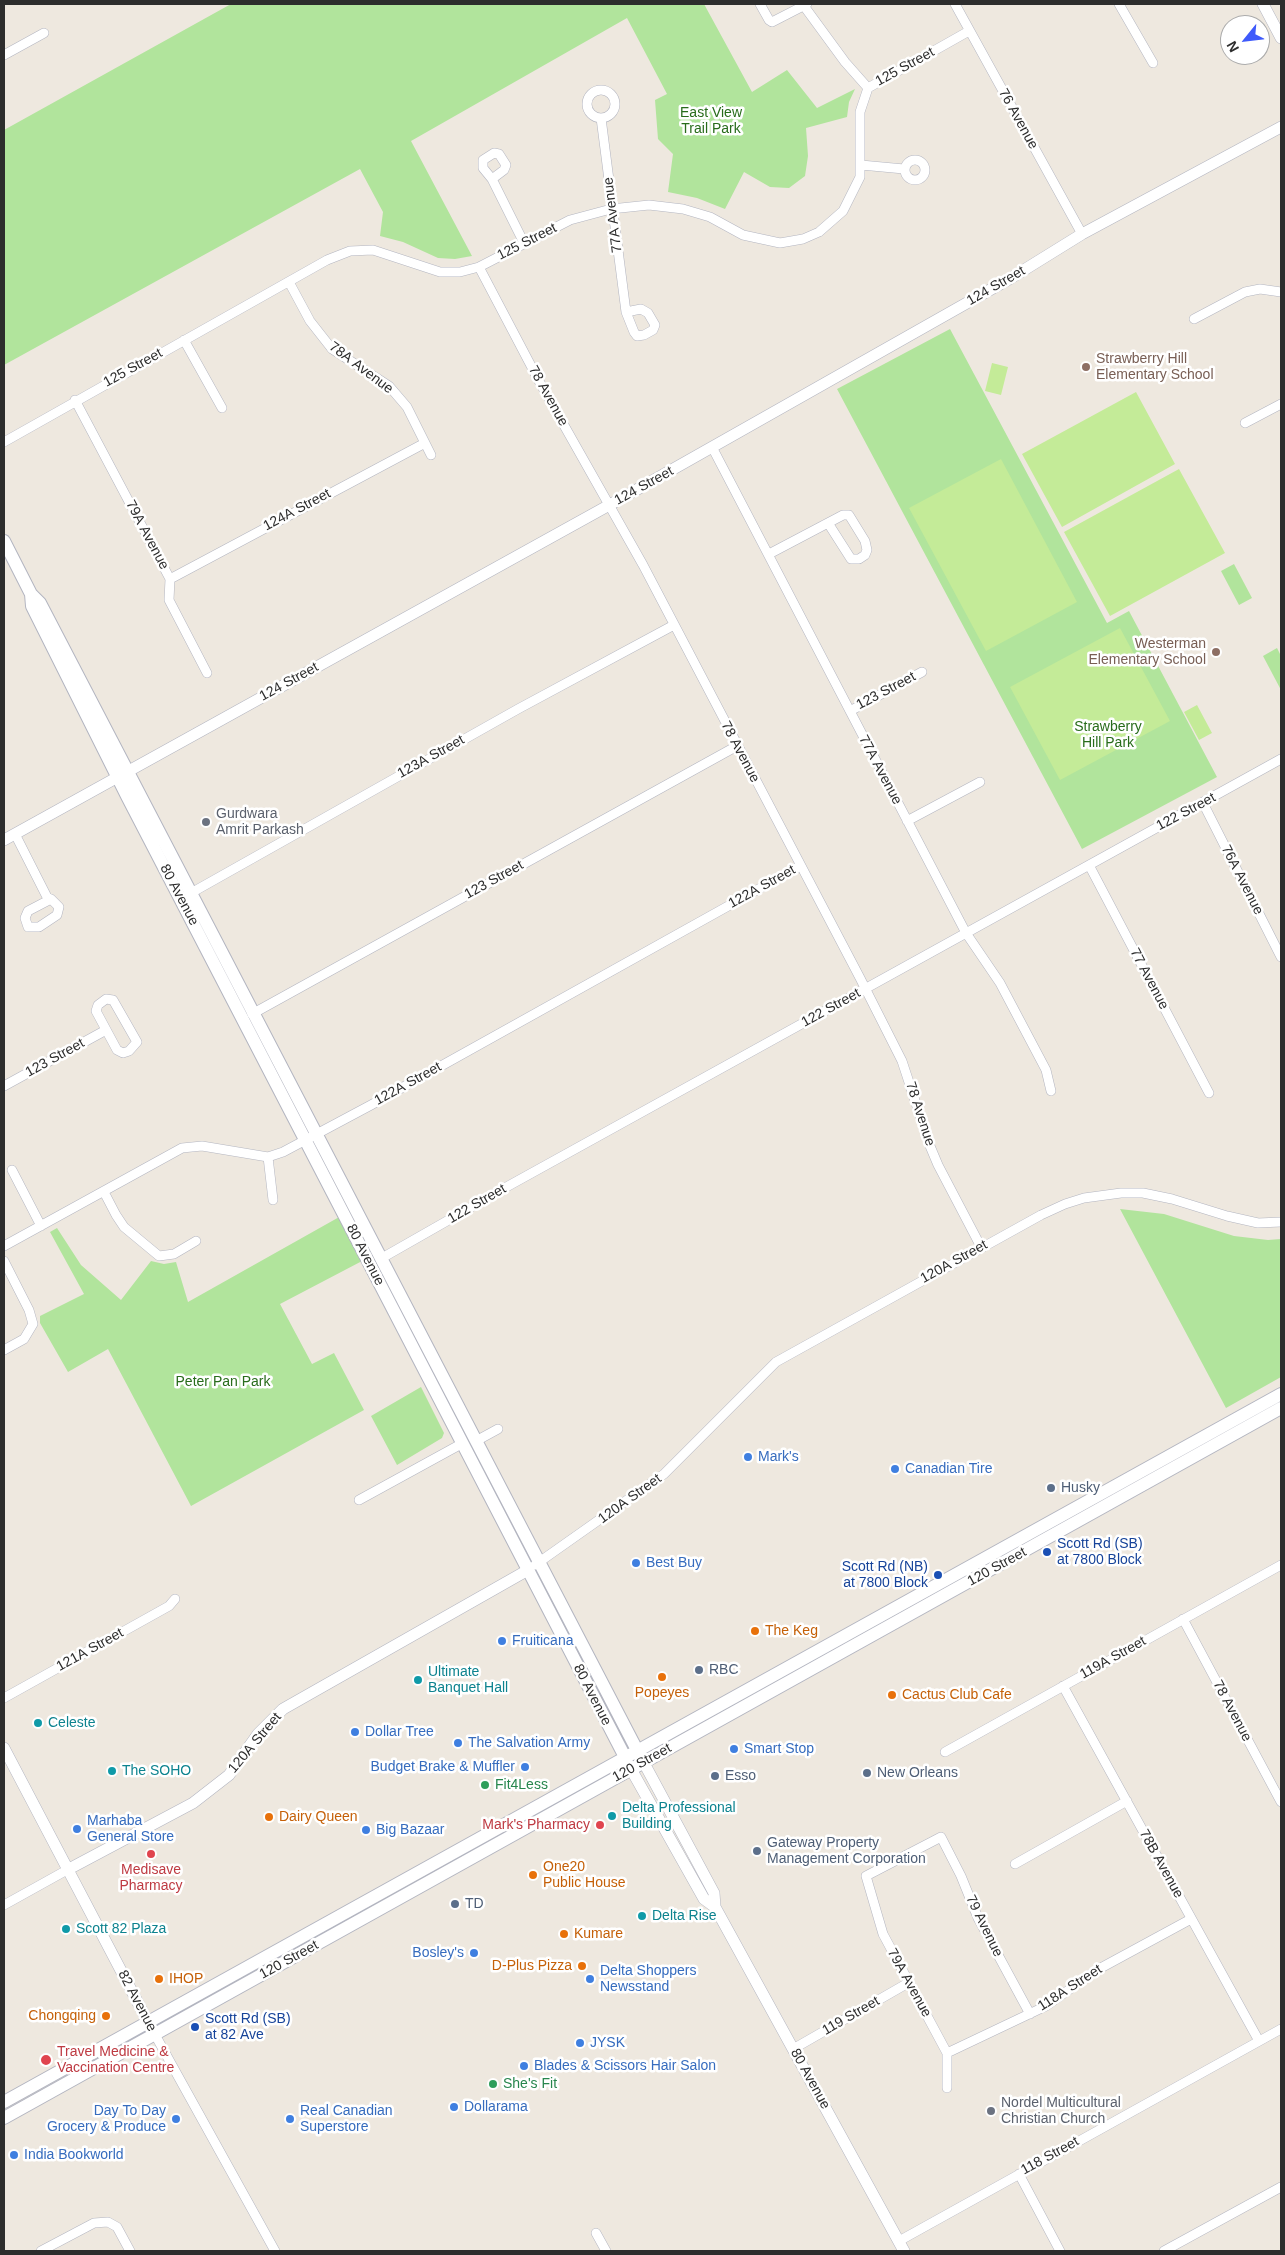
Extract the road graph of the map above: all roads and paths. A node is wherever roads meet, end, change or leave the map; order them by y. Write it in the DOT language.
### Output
graph roads {
  1 [pos="760,4"];
  2 [pos="955,4"];
  3 [pos="1119,4"];
  4 [pos="1263,4"];
  5 [pos="806,5"];
  6 [pos="969,31"];
  7 [pos="44,33"];
  8 [pos="1281,38"];
  9 [pos="4,55"];
  10 [pos="1154,63"];
  11 [pos="868,88"];
  12 [pos="601,118"];
  13 [pos="1281,127"];
  14 [pos="861,165"];
  15 [pos="904,169"];
  16 [pos="492,179"];
  17 [pos="612,209"];
  18 [pos="1082,234"];
  19 [pos="524,243"];
  20 [pos="479,267"];
  21 [pos="288,282"];
  22 [pos="1281,292"];
  23 [pos="626,312"];
  24 [pos="1194,319"];
  25 [pos="184,340"];
  26 [pos="75,400"];
  27 [pos="1281,404"];
  28 [pos="222,408"];
  29 [pos="1245,423"];
  30 [pos="4,442"];
  31 [pos="425,443"];
  32 [pos="712,447"];
  33 [pos="432,455"];
  34 [pos="610,505"];
  35 [pos="828,523"];
  36 [pos="4,541"];
  37 [pos="769,554"];
  38 [pos="170,579"];
  39 [pos="674,625"];
  40 [pos="922,672"];
  41 [pos="207,674"];
  42 [pos="850,711"];
  43 [pos="737,746"];
  44 [pos="1281,759"];
  45 [pos="123,773"];
  46 [pos="980,782"];
  47 [pos="1203,803"];
  48 [pos="907,820"];
  49 [pos="15,834"];
  50 [pos="4,840"];
  51 [pos="163,864"];
  52 [pos="1089,865"];
  53 [pos="800,866"];
  54 [pos="191,893"];
  55 [pos="48,899"];
  56 [pos="966,933"];
  57 [pos="1281,957"];
  58 [pos="227,987"];
  59 [pos="865,989"];
  60 [pos="252,1014"];
  61 [pos="106,1030"];
  62 [pos="4,1086"];
  63 [pos="1051,1091"];
  64 [pos="1209,1094"];
  65 [pos="311,1137"];
  66 [pos="268,1157"];
  67 [pos="12,1170"];
  68 [pos="104,1192"];
  69 [pos="273,1200"];
  70 [pos="1281,1222"];
  71 [pos="41,1226"];
  72 [pos="196,1241"];
  73 [pos="4,1246"];
  74 [pos="981,1246"];
  75 [pos="382,1258"];
  76 [pos="4,1261"];
  77 [pos="4,1350"];
  78 [pos="420,1360"];
  79 [pos="1281,1394"];
  80 [pos="1281,1408"];
  81 [pos="1225,1426"];
  82 [pos="498,1429"];
  83 [pos="476,1441"];
  84 [pos="463,1443"];
  85 [pos="1190,1459"];
  86 [pos="498,1481"];
  87 [pos="359,1500"];
  88 [pos="1085,1504"];
  89 [pos="1028,1536"];
  90 [pos="1038,1544"];
  91 [pos="540,1562"];
  92 [pos="1281,1565"];
  93 [pos="528,1570"];
  94 [pos="984,1575"];
  95 [pos="175,1599"];
  96 [pos="1183,1619"];
  97 [pos="1064,1686"];
  98 [pos="4,1698"];
  99 [pos="4,1748"];
  100 [pos="637,1750"];
  101 [pos="945,1752"];
  102 [pos="625,1757"];
  103 [pos="644,1762"];
  104 [pos="631,1769"];
  105 [pos="1127,1801"];
  106 [pos="1281,1802"];
  107 [pos="941,1836"];
  108 [pos="1015,1864"];
  109 [pos="67,1870"];
  110 [pos="406,1878"];
  111 [pos="369,1899"];
  112 [pos="390,1903"];
  113 [pos="4,1905"];
  114 [pos="715,1907"];
  115 [pos="1191,1919"];
  116 [pos="351,1924"];
  117 [pos="908,1983"];
  118 [pos="1030,2014"];
  119 [pos="148,2022"];
  120 [pos="1281,2029"];
  121 [pos="155,2034"];
  122 [pos="1259,2041"];
  123 [pos="793,2049"];
  124 [pos="947,2053"];
  125 [pos="947,2088"];
  126 [pos="4,2102"];
  127 [pos="4,2118"];
  128 [pos="1018,2174"];
  129 [pos="1281,2187"];
  130 [pos="596,2233"];
  131 [pos="901,2246"];
  132 [pos="41,2251"];
  133 [pos="130,2251"];
  134 [pos="275,2251"];
  135 [pos="606,2251"];
  136 [pos="1060,2251"];
  137 [pos="1164,2251"];
  1 -- 5 [label="street"];
  2 -- 6 [label="street, 76 Avenue"];
  3 -- 10 [label="street"];
  4 -- 8 [label="street"];
  5 -- 11 [label="street"];
  6 -- 11 [label="street, 125 Street"];
  6 -- 18 [label="street, 76 Avenue"];
  7 -- 9 [label="street"];
  11 -- 14 [label="street, 125 Street"];
  12 -- 17 [label="street, 77A Avenue"];
  13 -- 18 [label="street, 124 Street"];
  14 -- 15 [label="street"];
  14 -- 17 [label="street, 125 Street"];
  16 -- 19 [label="street"];
  17 -- 19 [label="street, 125 Street"];
  17 -- 23 [label="street, 77A Avenue"];
  18 -- 32 [label="street, 124 Street"];
  19 -- 20 [label="street, 125 Street"];
  20 -- 21 [label="street, 125 Street"];
  20 -- 34 [label="street, 78 Avenue"];
  21 -- 25 [label="street, 125 Street"];
  21 -- 31 [label="street, 78A Avenue"];
  22 -- 24 [label="street"];
  25 -- 26 [label="street, 125 Street"];
  25 -- 28 [label="street"];
  26 -- 30 [label="street, 125 Street"];
  26 -- 38 [label="street, 79A Avenue"];
  27 -- 29 [label="street"];
  31 -- 33 [label="street, 78A Avenue"];
  31 -- 38 [label="street, 124A Street"];
  32 -- 34 [label="street, 124 Street"];
  32 -- 37 [label="street, 77A Avenue"];
  34 -- 39 [label="street, 78 Avenue"];
  34 -- 45 [label="street, 124 Street"];
  35 -- 35 [label="street"];
  35 -- 37 [label="street"];
  36 -- 45 [label="main road, 80 Avenue"];
  37 -- 42 [label="street, 77A Avenue"];
  38 -- 41 [label="street, 79A Avenue"];
  39 -- 43 [label="street, 78 Avenue"];
  39 -- 54 [label="street, 123A Street"];
  40 -- 42 [label="street, 123 Street"];
  42 -- 48 [label="street, 77A Avenue"];
  43 -- 53 [label="street, 78 Avenue"];
  43 -- 60 [label="street, 123 Street"];
  44 -- 47 [label="street, 122 Street"];
  45 -- 49 [label="street, 124 Street"];
  45 -- 51 [label="main road, 80 Avenue"];
  45 -- 54 [label="main road, 80 Avenue"];
  46 -- 48 [label="street"];
  47 -- 52 [label="street, 122 Street"];
  47 -- 57 [label="street, 76A Avenue"];
  48 -- 56 [label="street, 77A Avenue"];
  49 -- 50 [label="street, 124 Street"];
  49 -- 55 [label="street"];
  51 -- 54 [label="main road"];
  51 -- 58 [label="main road, 80 Avenue"];
  52 -- 56 [label="street, 122 Street"];
  52 -- 64 [label="street, 77 Avenue"];
  53 -- 59 [label="street, 78 Avenue"];
  53 -- 65 [label="street, 122A Street"];
  54 -- 60 [label="main road, 80 Avenue"];
  56 -- 59 [label="street, 122 Street"];
  56 -- 63 [label="street, 77A Avenue"];
  58 -- 60 [label="main road"];
  58 -- 65 [label="main road, 80 Avenue"];
  59 -- 74 [label="street, 78 Avenue"];
  59 -- 75 [label="street, 122 Street"];
  60 -- 65 [label="main road, 80 Avenue"];
  61 -- 61 [label="street"];
  61 -- 62 [label="street, 123 Street"];
  65 -- 66 [label="street, 122A Street"];
  65 -- 75 [label="main road, 80 Avenue"];
  65 -- 78 [label="main road, 80 Avenue"];
  66 -- 68 [label="street"];
  66 -- 69 [label="street"];
  67 -- 71 [label="street"];
  68 -- 71 [label="street"];
  68 -- 72 [label="street"];
  70 -- 74 [label="street, 120A Street"];
  71 -- 73 [label="street"];
  74 -- 91 [label="street, 120A Street"];
  75 -- 83 [label="main road, 80 Avenue"];
  76 -- 77 [label="street"];
  78 -- 83 [label="main road"];
  78 -- 84 [label="main road, 80 Avenue"];
  79 -- 81 [label="main road, 120 Street"];
  80 -- 85 [label="main road, 120 Street"];
  81 -- 85 [label="main road"];
  81 -- 88 [label="main road, 120 Street"];
  82 -- 83 [label="street"];
  83 -- 86 [label="main road, 80 Avenue"];
  84 -- 86 [label="main road"];
  84 -- 87 [label="street"];
  84 -- 93 [label="main road, 80 Avenue"];
  85 -- 90 [label="main road, 120 Street"];
  86 -- 91 [label="main road, 80 Avenue"];
  88 -- 89 [label="main road, 120 Street"];
  88 -- 90 [label="main road"];
  89 -- 94 [label="main road"];
  89 -- 100 [label="main road, 120 Street"];
  90 -- 94 [label="main road, 120 Street"];
  91 -- 93 [label="street, 120A Street"];
  91 -- 100 [label="main road, 80 Avenue"];
  92 -- 96 [label="street, 119A Street"];
  93 -- 102 [label="main road, 80 Avenue"];
  93 -- 109 [label="street, 120A Street"];
  94 -- 103 [label="main road, 120 Street"];
  95 -- 98 [label="street, 121A Street"];
  96 -- 97 [label="street, 119A Street"];
  96 -- 106 [label="street, 78 Avenue"];
  97 -- 101 [label="street, 119A Street"];
  97 -- 105 [label="street, 78B Avenue"];
  99 -- 109 [label="street, 82 Avenue"];
  100 -- 102 [label="main road, 120 Street"];
  100 -- 103 [label="street, 80 Avenue"];
  102 -- 104 [label="street, 80 Avenue"];
  102 -- 110 [label="main road, 120 Street"];
  103 -- 104 [label="main road, 120 Street"];
  103 -- 114 [label="street, 80 Avenue"];
  104 -- 112 [label="main road, 120 Street"];
  104 -- 114 [label="street, 80 Avenue"];
  105 -- 108 [label="street"];
  105 -- 115 [label="street, 78B Avenue"];
  107 -- 117 [label="street, 79A Avenue"];
  107 -- 118 [label="street, 79 Avenue"];
  109 -- 113 [label="street, 120A Street"];
  109 -- 119 [label="street, 82 Avenue"];
  110 -- 111 [label="main road, 120 Street"];
  110 -- 112 [label="main road"];
  111 -- 116 [label="main road"];
  111 -- 119 [label="main road, 120 Street"];
  112 -- 116 [label="main road, 120 Street"];
  114 -- 123 [label="street, 80 Avenue"];
  115 -- 118 [label="street, 118A Street"];
  115 -- 122 [label="street, 78B Avenue"];
  116 -- 121 [label="main road, 120 Street"];
  117 -- 123 [label="street, 119 Street"];
  117 -- 124 [label="street, 79A Avenue"];
  118 -- 124 [label="street, 118A Street"];
  119 -- 121 [label="street, 82 Avenue"];
  119 -- 126 [label="main road, 120 Street"];
  120 -- 122 [label="street, 118 Street"];
  121 -- 127 [label="main road, 120 Street"];
  121 -- 134 [label="street, 82 Avenue"];
  122 -- 128 [label="street, 118 Street"];
  123 -- 131 [label="street, 80 Avenue"];
  124 -- 125 [label="street, 79A Avenue"];
  128 -- 131 [label="street, 118 Street"];
  128 -- 136 [label="street"];
  129 -- 137 [label="street"];
  130 -- 135 [label="street"];
  132 -- 133 [label="street"];
}
